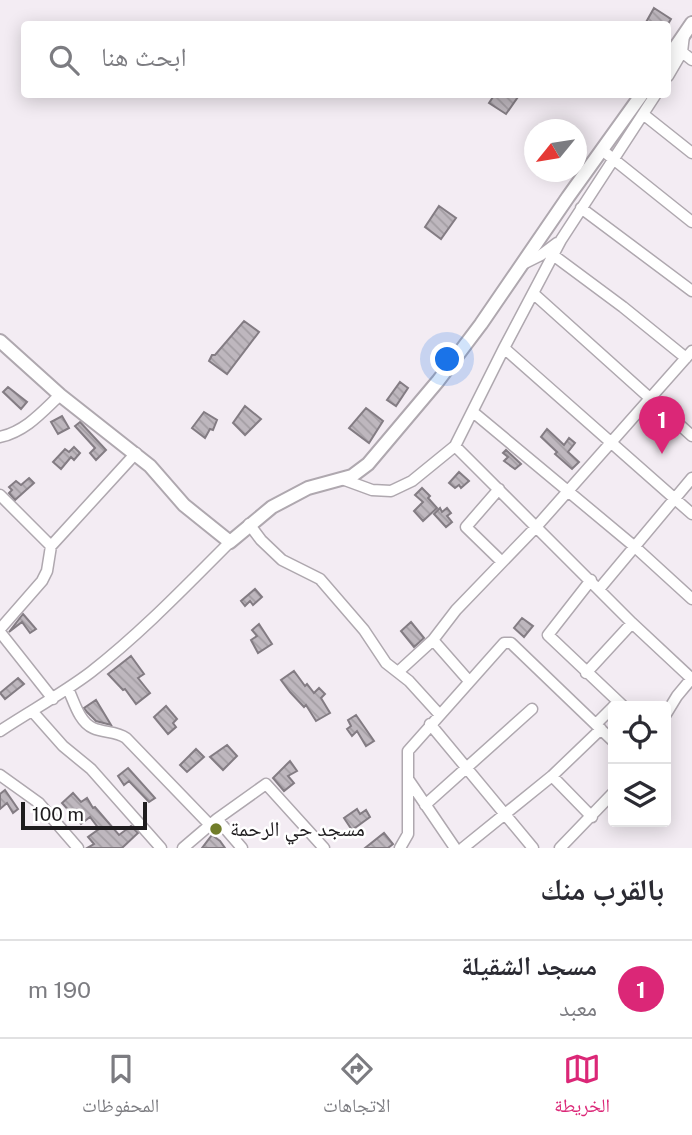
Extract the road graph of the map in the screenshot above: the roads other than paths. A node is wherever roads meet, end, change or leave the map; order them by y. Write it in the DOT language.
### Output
graph roads {
  1 [pos="692,23"];
  2 [pos="684,34"];
  3 [pos="671,52"];
  4 [pos="682,52"];
  5 [pos="692,60"];
  6 [pos="671,70"];
  7 [pos="639,98"];
  8 [pos="653,98"];
  9 [pos="643,114"];
  10 [pos="602,150"];
  11 [pos="692,153"];
  12 [pos="614,161"];
  13 [pos="580,208"];
  14 [pos="692,222"];
  15 [pos="561,240"];
  16 [pos="553,255"];
  17 [pos="523,264"];
  18 [pos="692,291"];
  19 [pos="534,294"];
  20 [pos="0,341"];
  21 [pos="504,348"];
  22 [pos="689,354"];
  23 [pos="60,395"];
  24 [pos="650,397"];
  25 [pos="472,412"];
  26 [pos="692,436"];
  27 [pos="0,437"];
  28 [pos="610,441"];
  29 [pos="455,446"];
  30 [pos="136,453"];
  31 [pos="692,478"];
  32 [pos="342,480"];
  33 [pos="499,489"];
  34 [pos="567,491"];
  35 [pos="0,495"];
  36 [pos="675,498"];
  37 [pos="692,514"];
  38 [pos="249,524"];
  39 [pos="537,526"];
  40 [pos="230,542"];
  41 [pos="51,546"];
  42 [pos="635,547"];
  43 [pos="502,562"];
  44 [pos="592,580"];
  45 [pos="600,588"];
  46 [pos="692,599"];
  47 [pos="632,623"];
  48 [pos="0,631"];
  49 [pos="433,640"];
  50 [pos="398,672"];
  51 [pos="586,673"];
  52 [pos="692,678"];
  53 [pos="469,681"];
  54 [pos="68,689"];
  55 [pos="53,699"];
  56 [pos="617,701"];
  57 [pos="671,705"];
  58 [pos="532,709"];
  59 [pos="32,711"];
  60 [pos="439,714"];
  61 [pos="608,717"];
  62 [pos="430,724"];
  63 [pos="2,725"];
  64 [pos="599,727"];
  65 [pos="608,736"];
  66 [pos="467,768"];
  67 [pos="0,775"];
  68 [pos="552,776"];
  69 [pos="407,779"];
  70 [pos="608,799"];
  71 [pos="425,805"];
  72 [pos="505,814"];
  73 [pos="592,817"];
  74 [pos="213,821"];
  75 [pos="78,848"];
  76 [pos="161,848"];
  77 [pos="183,848"];
  78 [pos="242,848"];
  79 [pos="324,848"];
  80 [pos="400,848"];
  81 [pos="454,848"];
  82 [pos="463,848"];
  83 [pos="533,848"];
  84 [pos="560,848"];
  1 -- 2 [label="street"];
  2 -- 3 [label="street"];
  2 -- 4 [label="street"];
  4 -- 5 [label="street"];
  4 -- 6 [label="street"];
  7 -- 10 [label="street"];
  8 -- 9 [label="street"];
  9 -- 11 [label="street"];
  9 -- 12 [label="street"];
  10 -- 12 [label="street"];
  10 -- 17 [label="street"];
  12 -- 13 [label="street"];
  12 -- 14 [label="street"];
  13 -- 15 [label="street"];
  13 -- 18 [label="street"];
  15 -- 16 [label="street"];
  15 -- 17 [label="street"];
  16 -- 19 [label="street"];
  16 -- 22 [label="street"];
  17 -- 32 [label="street"];
  19 -- 21 [label="street"];
  19 -- 24 [label="street"];
  20 -- 23 [label="street"];
  21 -- 25 [label="street"];
  21 -- 28 [label="street"];
  22 -- 24 [label="street"];
  23 -- 27 [label="street"];
  23 -- 30 [label="street"];
  24 -- 26 [label="street"];
  24 -- 28 [label="street"];
  25 -- 29 [label="street"];
  25 -- 34 [label="street"];
  28 -- 34 [label="street"];
  28 -- 36 [label="street"];
  29 -- 32 [label="street"];
  29 -- 33 [label="street"];
  30 -- 40 [label="street"];
  30 -- 41 [label="street"];
  31 -- 36 [label="street"];
  32 -- 38 [label="street"];
  33 -- 39 [label="street"];
  33 -- 43 [label="street"];
  34 -- 39 [label="street"];
  34 -- 42 [label="street"];
  35 -- 41 [label="street"];
  36 -- 37 [label="street"];
  36 -- 42 [label="street"];
  38 -- 40 [label="street"];
  38 -- 50 [label="street"];
  39 -- 43 [label="street"];
  39 -- 44 [label="street"];
  40 -- 54 [label="street"];
  41 -- 48 [label="street"];
  42 -- 45 [label="street"];
  42 -- 46 [label="street"];
  43 -- 49 [label="street"];
  44 -- 45 [label="street"];
  44 -- 51 [label="street"];
  45 -- 47 [label="street"];
  47 -- 51 [label="street"];
  47 -- 52 [label="street"];
  48 -- 55 [label="street"];
  49 -- 50 [label="street"];
  49 -- 53 [label="street"];
  50 -- 60 [label="street"];
  51 -- 56 [label="street"];
  52 -- 57 [label="street"];
  53 -- 60 [label="street"];
  53 -- 64 [label="street"];
  54 -- 55 [label="street"];
  54 -- 74 [label="street"];
  55 -- 59 [label="street"];
  58 -- 66 [label="street"];
  59 -- 63 [label="street"];
  59 -- 76 [label="street"];
  60 -- 62 [label="street"];
  61 -- 64 [label="street"];
  62 -- 66 [label="street"];
  62 -- 69 [label="street"];
  64 -- 65 [label="street"];
  64 -- 68 [label="street"];
  66 -- 71 [label="street"];
  66 -- 72 [label="street"];
  67 -- 75 [label="street"];
  68 -- 72 [label="street"];
  68 -- 73 [label="street"];
  69 -- 71 [label="street"];
  69 -- 80 [label="street"];
  70 -- 73 [label="street"];
  71 -- 81 [label="street"];
  72 -- 82 [label="street"];
  72 -- 83 [label="street"];
  73 -- 84 [label="street"];
  74 -- 77 [label="street"];
  74 -- 78 [label="street"];
  74 -- 79 [label="street"];
}
